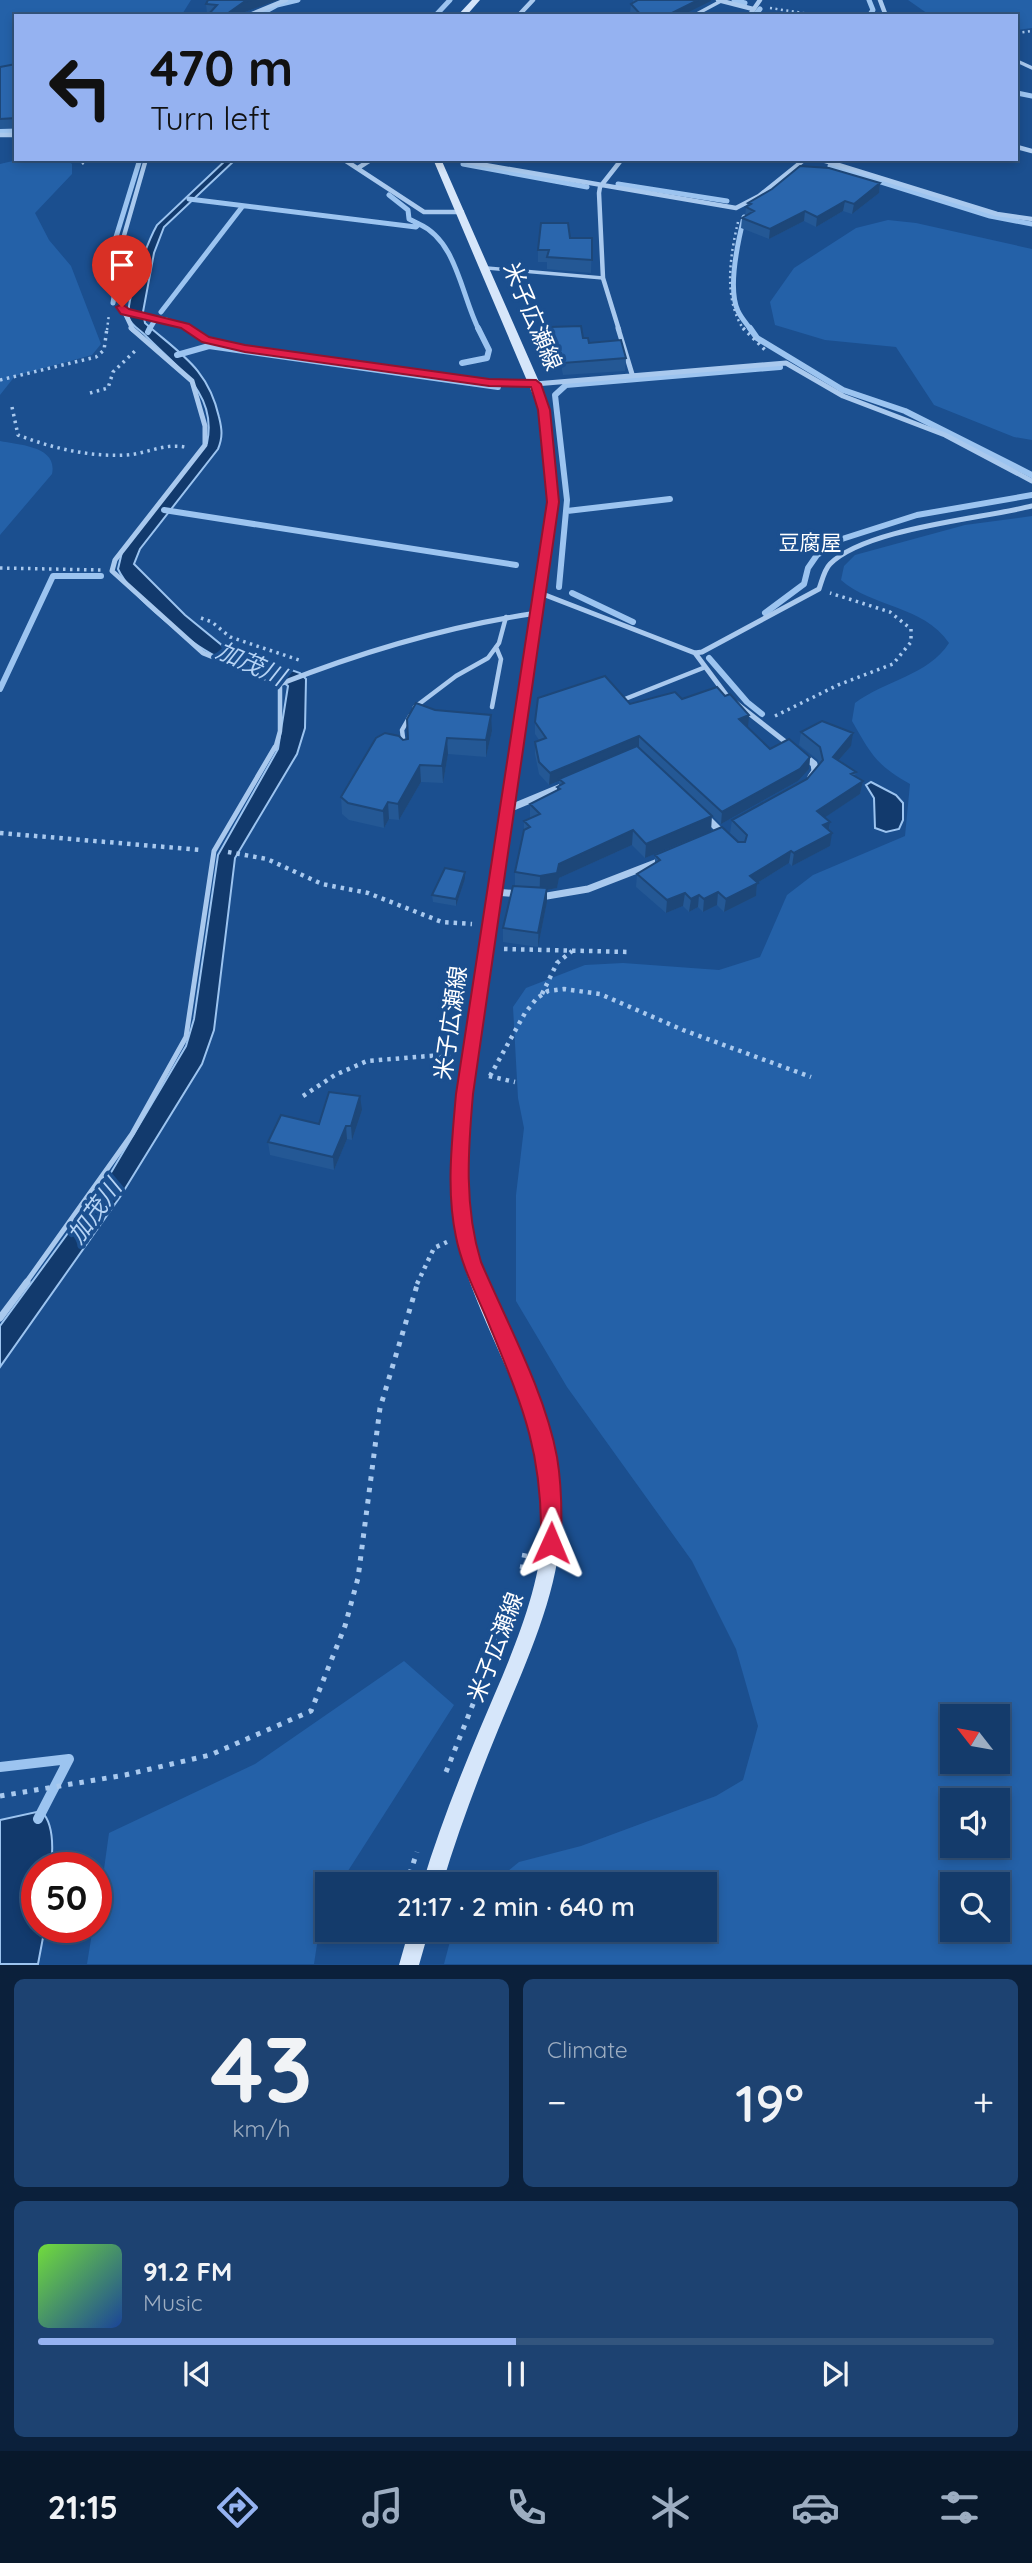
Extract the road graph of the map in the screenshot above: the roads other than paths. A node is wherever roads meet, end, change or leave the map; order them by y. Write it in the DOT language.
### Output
graph roads {
  1 [pos="286,0"];
  2 [pos="476,0"];
  3 [pos="533,0"];
  4 [pos="720,0"];
  5 [pos="760,0"];
  6 [pos="755,8"];
  7 [pos="252,14"];
  8 [pos="463,14"];
  9 [pos="519,14"];
  10 [pos="696,14"];
  11 [pos="750,14"];
  12 [pos="145,161"];
  13 [pos="346,161"];
  14 [pos="369,161"];
  15 [pos="438,161"];
  16 [pos="620,161"];
  17 [pos="803,161"];
  18 [pos="825,161"];
  19 [pos="468,162"];
  20 [pos="358,168"];
  21 [pos="600,187"];
  22 [pos="462,212"];
  23 [pos="1032,219"];
  24 [pos="487,268"];
  25 [pos="603,278"];
  26 [pos="125,312"];
  27 [pos="632,374"];
  28 [pos="536,384"];
  29 [pos="1032,481"];
  30 [pos="1032,506"];
  31 [pos="540,593"];
  32 [pos="537,613"];
  33 [pos="506,617"];
  34 [pos="496,648"];
  35 [pos="695,653"];
  36 [pos="703,668"];
  37 [pos="280,684"];
  38 [pos="625,699"];
  39 [pos="492,707"];
  40 [pos="402,733"];
  41 [pos="393,736"];
  42 [pos="405,752"];
  43 [pos="578,780"];
  44 [pos="802,786"];
  45 [pos="694,806"];
  46 [pos="506,810"];
  47 [pos="732,825"];
  48 [pos="721,832"];
  49 [pos="711,838"];
  50 [pos="731,841"];
  51 [pos="677,853"];
  52 [pos="495,891"];
  53 [pos="0,1318"];
  54 [pos="437,1872"];
  55 [pos="416,1942"];
  56 [pos="409,1965"];
  1 -- 7 [label="street"];
  2 -- 8 [label="main road"];
  3 -- 9 [label="street"];
  4 -- 6 [label="street"];
  4 -- 10 [label="lane"];
  5 -- 6 [label="street"];
  6 -- 11 [label="street"];
  12 -- 26 [label="street"];
  13 -- 20 [label="street"];
  14 -- 20 [label="street"];
  15 -- 22 [label="main road, 米子広瀬線"];
  16 -- 21 [label="street"];
  17 -- 21 [label="street"];
  18 -- 23 [label="street"];
  19 -- 21 [label="street"];
  20 -- 22 [label="street"];
  21 -- 25 [label="street"];
  22 -- 24 [label="main road, 米子広瀬線"];
  24 -- 25 [label="lane"];
  24 -- 28 [label="main road, 米子広瀬線"];
  25 -- 27 [label="street"];
  26 -- 28 [label="street"];
  26 -- 37 [label="street"];
  27 -- 28 [label="street"];
  27 -- 29 [label="street"];
  28 -- 31 [label="main road, 米子広瀬線"];
  30 -- 35 [label="street"];
  31 -- 32 [label="main road, 米子広瀬線"];
  31 -- 35 [label="street"];
  32 -- 33 [label="street"];
  32 -- 46 [label="main road, 米子広瀬線"];
  33 -- 34 [label="lane"];
  33 -- 37 [label="street"];
  34 -- 39 [label="lane"];
  34 -- 40 [label="lane"];
  35 -- 36 [label="street"];
  36 -- 38 [label="lane"];
  36 -- 44 [label="street"];
  37 -- 53 [label="lane"];
  40 -- 41 [label="lane"];
  40 -- 42 [label="lane"];
  43 -- 46 [label="street"];
  45 -- 48 [label="street"];
  46 -- 52 [label="main road, 米子広瀬線"];
  47 -- 48 [label="street"];
  48 -- 49 [label="street"];
  48 -- 50 [label="street"];
  51 -- 52 [label="street"];
  52 -- 54 [label="main road, 米子広瀬線"];
  55 -- 56 [label="main road"];
}
